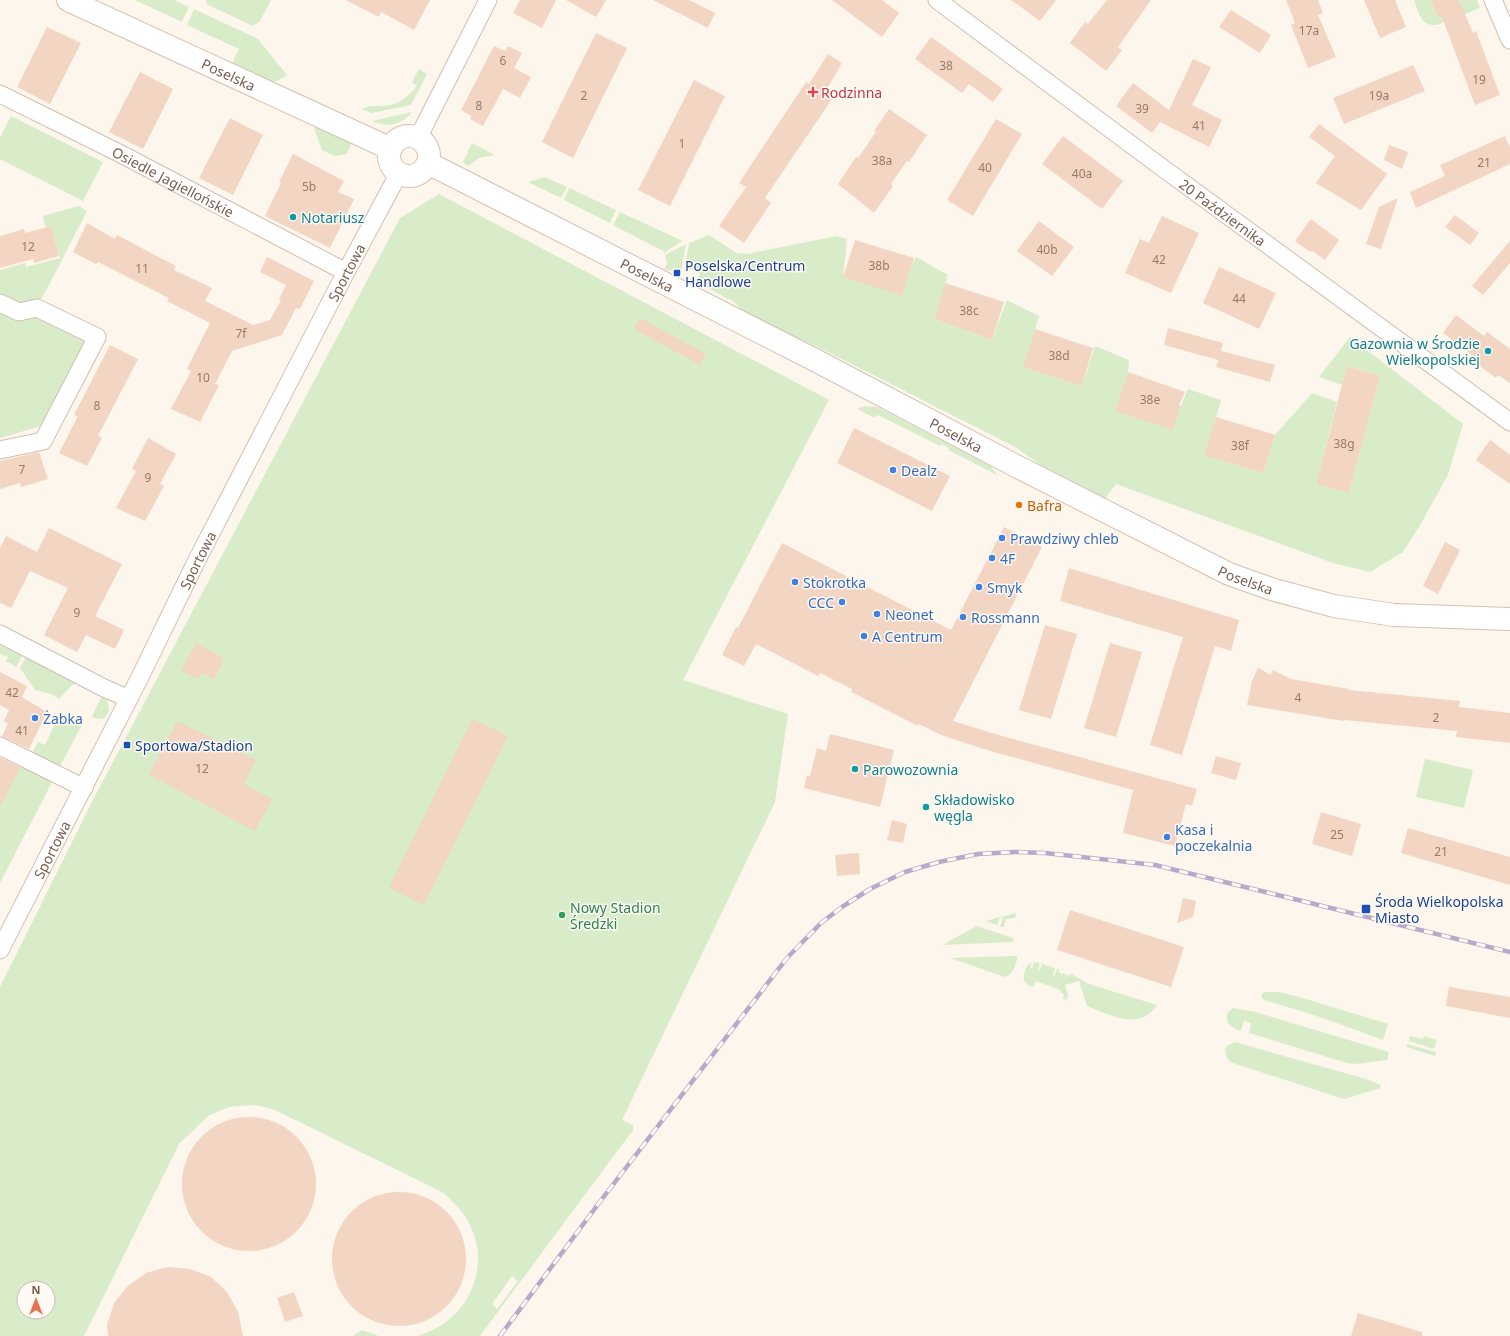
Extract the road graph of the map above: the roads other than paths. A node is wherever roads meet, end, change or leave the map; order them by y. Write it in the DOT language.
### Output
graph roads {
  1 [pos="68,0"];
  2 [pos="488,0"];
  3 [pos="937,0"];
  4 [pos="1493,0"];
  5 [pos="1510,40"];
  6 [pos="0,94"];
  7 [pos="418,138"];
  8 [pos="390,149"];
  9 [pos="428,163"];
  10 [pos="399,173"];
  11 [pos="346,272"];
  12 [pos="0,302"];
  13 [pos="1510,422"];
  14 [pos="0,450"];
  15 [pos="1510,620"];
  16 [pos="0,634"];
  17 [pos="129,699"];
  18 [pos="0,746"];
  19 [pos="84,788"];
  20 [pos="0,950"];
  1 -- 8 [label="street, Poselska"];
  2 -- 7 [label="street"];
  3 -- 13 [label="street, 20 Października"];
  4 -- 5 [label="street"];
  6 -- 11 [label="street, Osiedle Jagiellońskie"];
  7 -- 8 [label="street"];
  7 -- 9 [label="street"];
  8 -- 10 [label="street"];
  9 -- 10 [label="street"];
  9 -- 15 [label="street, Poselska"];
  10 -- 11 [label="street, Sportowa"];
  11 -- 17 [label="street, Sportowa"];
  12 -- 14 [label="street"];
  16 -- 17 [label="street"];
  17 -- 19 [label="street, Sportowa"];
  18 -- 19 [label="street"];
  19 -- 20 [label="street, Sportowa"];
}
